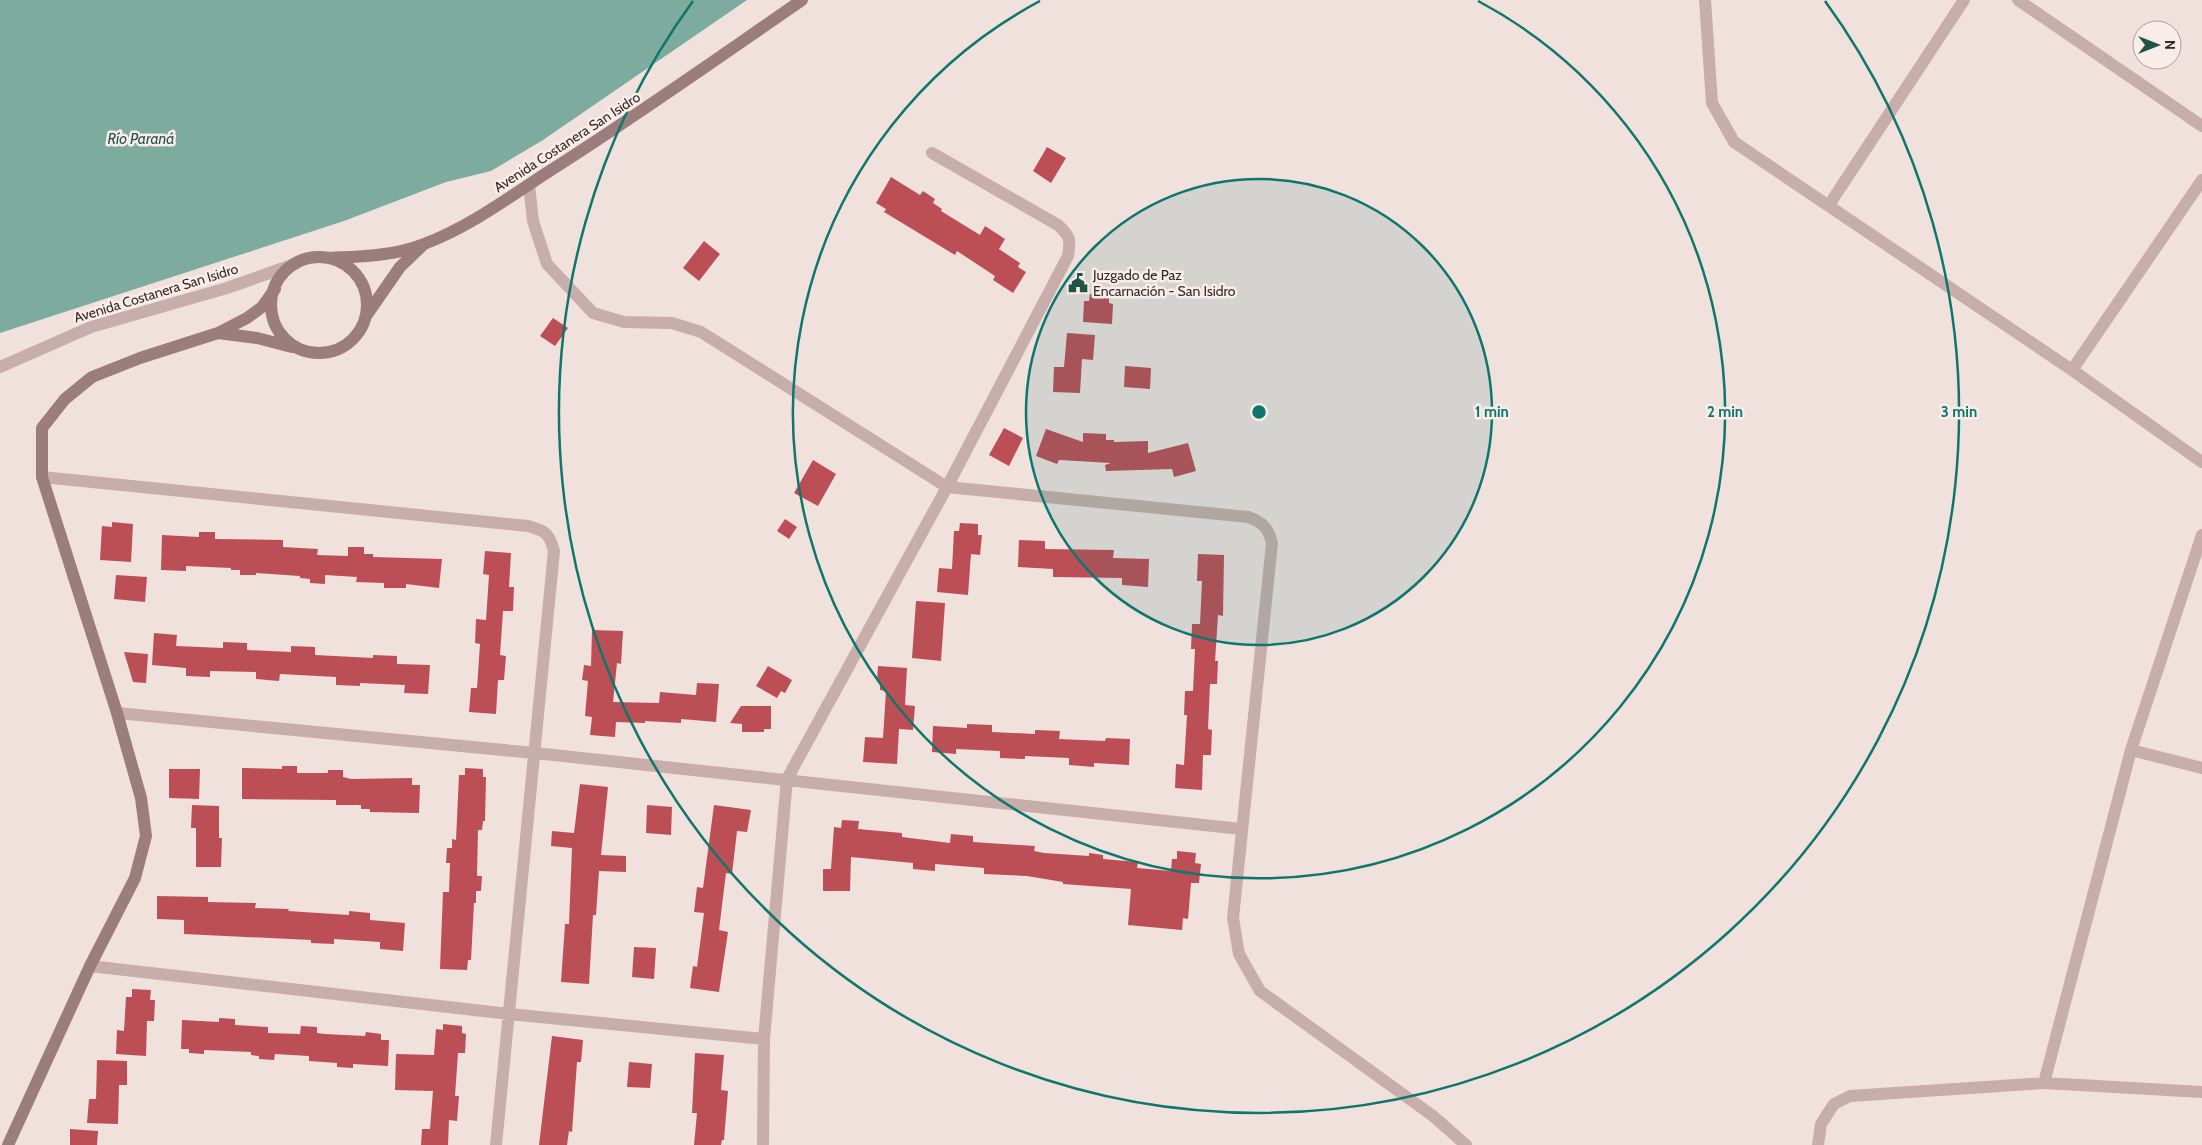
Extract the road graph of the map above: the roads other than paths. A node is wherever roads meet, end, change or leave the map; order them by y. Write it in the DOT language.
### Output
graph roads {
  1 [pos="802,0"];
  2 [pos="1704,0"];
  3 [pos="1964,0"];
  4 [pos="2018,0"];
  5 [pos="2202,126"];
  6 [pos="932,153"];
  7 [pos="2202,180"];
  8 [pos="529,185"];
  9 [pos="1829,206"];
  10 [pos="424,244"];
  11 [pos="327,258"];
  12 [pos="295,264"];
  13 [pos="275,289"];
  14 [pos="366,316"];
  15 [pos="218,333"];
  16 [pos="301,350"];
  17 [pos="0,367"];
  18 [pos="2072,370"];
  19 [pos="2202,462"];
  20 [pos="42,477"];
  21 [pos="947,488"];
  22 [pos="2202,535"];
  23 [pos="117,713"];
  24 [pos="2131,750"];
  25 [pos="535,753"];
  26 [pos="2202,768"];
  27 [pos="787,779"];
  28 [pos="1241,829"];
  29 [pos="90,966"];
  30 [pos="509,1014"];
  31 [pos="764,1039"];
  32 [pos="2044,1083"];
  33 [pos="2202,1092"];
  34 [pos="8,1145"];
  35 [pos="496,1145"];
  36 [pos="763,1145"];
  37 [pos="1466,1145"];
  38 [pos="1818,1145"];
  1 -- 8 [label="main road, Avenida Costanera San Isidro"];
  2 -- 9 [label="street"];
  3 -- 9 [label="street"];
  4 -- 5 [label="street"];
  6 -- 21 [label="street"];
  7 -- 18 [label="street"];
  8 -- 10 [label="main road, Avenida Costanera San Isidro"];
  8 -- 21 [label="street"];
  9 -- 18 [label="street"];
  10 -- 11 [label="main road, Avenida Costanera San Isidro"];
  10 -- 14 [label="main road"];
  11 -- 12 [label="main road, Avenida Costanera San Isidro"];
  11 -- 14 [label="main road"];
  12 -- 13 [label="main road"];
  12 -- 17 [label="street, Avenida Costanera San Isidro"];
  13 -- 15 [label="main road"];
  13 -- 16 [label="main road"];
  14 -- 16 [label="main road"];
  15 -- 16 [label="main road"];
  15 -- 20 [label="main road"];
  18 -- 19 [label="street"];
  20 -- 23 [label="main road"];
  20 -- 25 [label="street"];
  21 -- 27 [label="street"];
  21 -- 28 [label="street"];
  22 -- 24 [label="street"];
  23 -- 25 [label="street"];
  23 -- 29 [label="main road"];
  24 -- 26 [label="street"];
  24 -- 32 [label="street"];
  25 -- 27 [label="street"];
  25 -- 30 [label="street"];
  27 -- 28 [label="street"];
  27 -- 31 [label="street"];
  28 -- 37 [label="street"];
  29 -- 30 [label="street"];
  29 -- 34 [label="main road"];
  30 -- 31 [label="street"];
  30 -- 35 [label="street"];
  31 -- 36 [label="street"];
  32 -- 33 [label="street"];
  32 -- 38 [label="street"];
}
